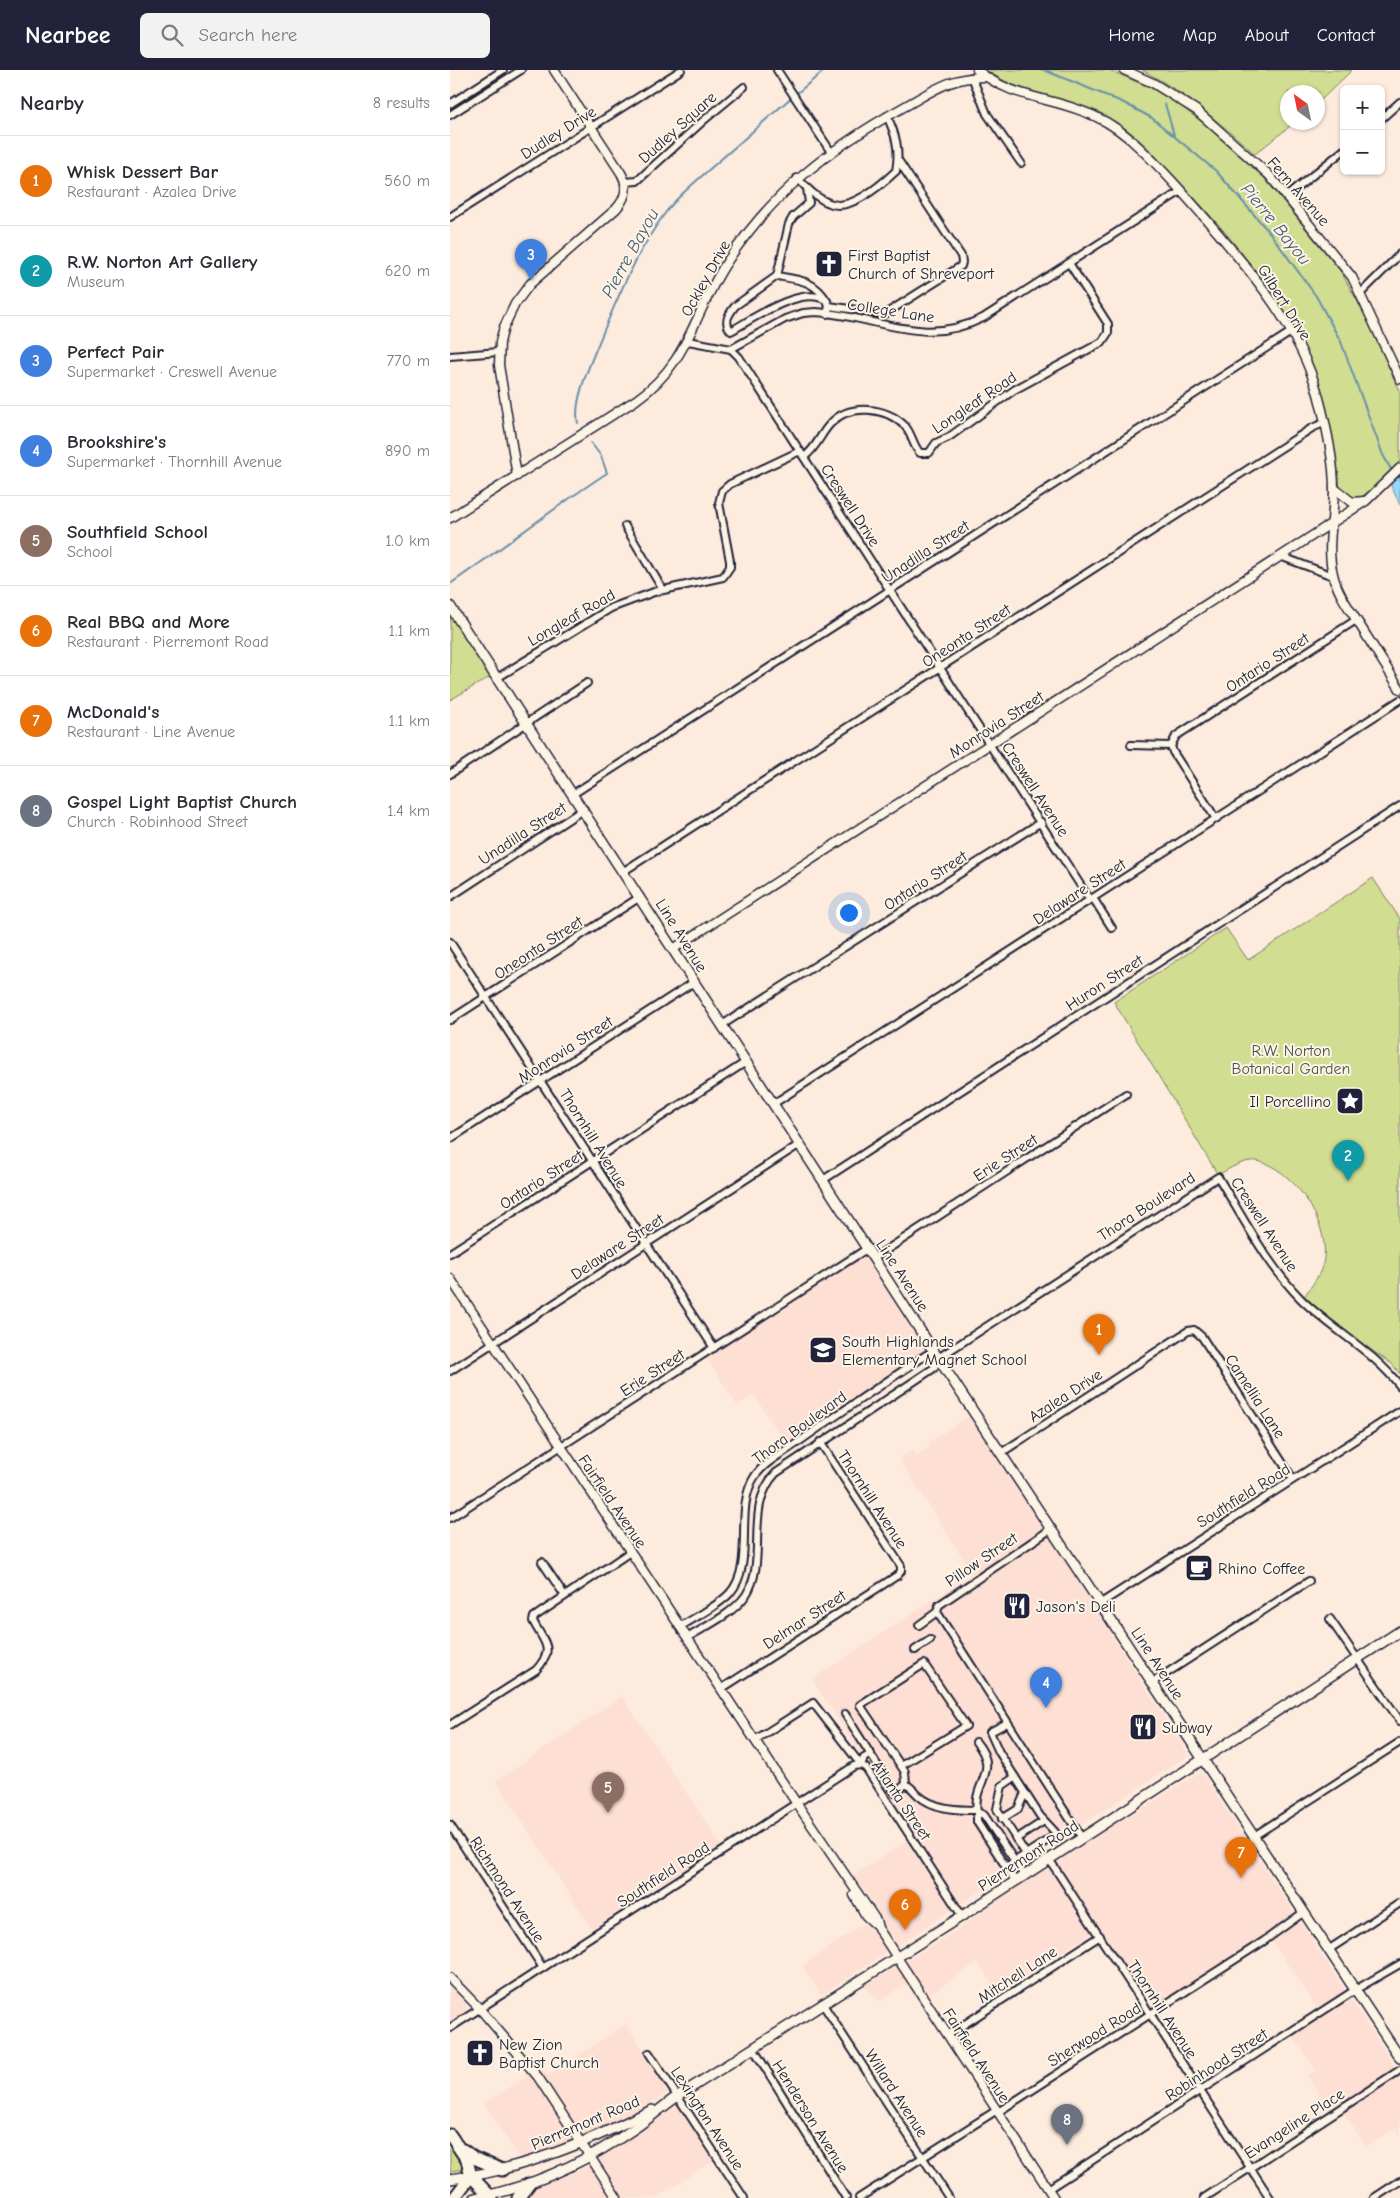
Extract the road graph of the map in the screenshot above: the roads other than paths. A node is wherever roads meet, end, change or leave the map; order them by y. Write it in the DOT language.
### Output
graph roads {
  1 [pos="503,70"];
  2 [pos="521,70"];
  3 [pos="554,70"];
  4 [pos="681,70"];
  5 [pos="777,70"];
  6 [pos="1124,70"];
  7 [pos="975,73"];
  8 [pos="986,77"];
  9 [pos="744,87"];
  10 [pos="1400,102"];
  11 [pos="450,104"];
  12 [pos="450,115"];
  13 [pos="1385,115"];
  14 [pos="887,116"];
  15 [pos="592,127"];
  16 [pos="831,152"];
  17 [pos="1340,153"];
  18 [pos="898,160"];
  19 [pos="1021,163"];
  20 [pos="797,178"];
  21 [pos="625,182"];
  22 [pos="807,188"];
  23 [pos="1181,191"];
  24 [pos="1287,196"];
  25 [pos="828,202"];
  26 [pos="810,203"];
  27 [pos="450,217"];
  28 [pos="1400,254"];
  29 [pos="1069,263"];
  30 [pos="777,276"];
  31 [pos="1361,293"];
  32 [pos="828,303"];
  33 [pos="827,314"];
  34 [pos="1291,332"];
  35 [pos="688,341"];
  36 [pos="731,349"];
  37 [pos="499,352"];
  38 [pos="450,356"];
  39 [pos="1397,364"];
  40 [pos="1400,379"];
  41 [pos="1324,423"];
  42 [pos="802,454"];
  43 [pos="1400,468"];
  44 [pos="517,476"];
  45 [pos="1334,488"];
  46 [pos="1366,501"];
  47 [pos="450,518"];
  48 [pos="1332,521"];
  49 [pos="625,526"];
  50 [pos="1280,556"];
  51 [pos="1333,576"];
  52 [pos="663,590"];
  53 [pos="891,590"];
  54 [pos="450,606"];
  55 [pos="1356,620"];
  56 [pos="941,668"];
  57 [pos="497,678"];
  58 [pos="587,683"];
  59 [pos="1400,688"];
  60 [pos="1400,700"];
  61 [pos="528,724"];
  62 [pos="990,744"];
  63 [pos="1131,745"];
  64 [pos="1172,746"];
  65 [pos="450,774"];
  66 [pos="573,794"];
  67 [pos="1400,806"];
  68 [pos="584,810"];
  69 [pos="1216,819"];
  70 [pos="1041,822"];
  71 [pos="624,872"];
  72 [pos="450,897"];
  73 [pos="640,897"];
  74 [pos="1092,899"];
  75 [pos="1112,928"];
  76 [pos="450,942"];
  77 [pos="673,949"];
  78 [pos="694,982"];
  79 [pos="486,997"];
  80 [pos="450,1020"];
  81 [pos="722,1025"];
  82 [pos="746,1062"];
  83 [pos="541,1080"];
  84 [pos="1126,1094"];
  85 [pos="773,1104"];
  86 [pos="450,1139"];
  87 [pos="800,1144"];
  88 [pos="592,1162"];
  89 [pos="1218,1177"];
  90 [pos="823,1180"];
  91 [pos="645,1244"];
  92 [pos="868,1248"];
  93 [pos="450,1253"];
  94 [pos="874,1258"];
  95 [pos="450,1278"];
  96 [pos="1194,1330"];
  97 [pos="492,1343"];
  98 [pos="714,1348"];
  99 [pos="938,1358"];
  100 [pos="450,1371"];
  101 [pos="1400,1386"];
  102 [pos="1400,1411"];
  103 [pos="820,1442"];
  104 [pos="560,1447"];
  105 [pos="1001,1453"];
  106 [pos="1293,1479"];
  107 [pos="450,1518"];
  108 [pos="1051,1529"];
  109 [pos="630,1552"];
  110 [pos="542,1562"];
  111 [pos="901,1571"];
  112 [pos="1309,1581"];
  113 [pos="565,1596"];
  114 [pos="1100,1602"];
  115 [pos="938,1615"];
  116 [pos="1330,1619"];
  117 [pos="919,1626"];
  118 [pos="680,1627"];
  119 [pos="1400,1631"];
  120 [pos="687,1638"];
  121 [pos="930,1640"];
  122 [pos="915,1650"];
  123 [pos="1357,1659"];
  124 [pos="1153,1682"];
  125 [pos="721,1689"];
  126 [pos="845,1714"];
  127 [pos="1400,1721"];
  128 [pos="1007,1723"];
  129 [pos="450,1725"];
  130 [pos="754,1740"];
  131 [pos="976,1742"];
  132 [pos="1400,1742"];
  133 [pos="871,1754"];
  134 [pos="1203,1759"];
  135 [pos="861,1765"];
  136 [pos="901,1766"];
  137 [pos="1015,1777"];
  138 [pos="906,1784"];
  139 [pos="1025,1794"];
  140 [pos="797,1804"];
  141 [pos="976,1811"];
  142 [pos="1002,1818"];
  143 [pos="1044,1821"];
  144 [pos="450,1825"];
  145 [pos="1254,1836"];
  146 [pos="1082,1838"];
  147 [pos="1016,1839"];
  148 [pos="1026,1854"];
  149 [pos="1050,1859"];
  150 [pos="1015,1861"];
  151 [pos="1006,1867"];
  152 [pos="1024,1876"];
  153 [pos="1015,1881"];
  154 [pos="1400,1903"];
  155 [pos="1304,1912"];
  156 [pos="962,1916"];
  157 [pos="1100,1936"];
  158 [pos="1328,1950"];
  159 [pos="897,1957"];
  160 [pos="1400,1964"];
  161 [pos="543,1968"];
  162 [pos="450,1978"];
  163 [pos="1355,1990"];
  164 [pos="822,2003"];
  165 [pos="480,2009"];
  166 [pos="1150,2014"];
  167 [pos="450,2028"];
  168 [pos="948,2035"];
  169 [pos="753,2048"];
  170 [pos="649,2053"];
  171 [pos="1400,2058"];
  172 [pos="1400,2070"];
  173 [pos="1200,2091"];
  174 [pos="675,2099"];
  175 [pos="997,2111"];
  176 [pos="450,2135"];
  177 [pos="582,2144"];
  178 [pos="461,2148"];
  179 [pos="590,2157"];
  180 [pos="923,2158"];
  181 [pos="1251,2168"];
  182 [pos="502,2170"];
  183 [pos="472,2176"];
  184 [pos="450,2179"];
  185 [pos="1400,2181"];
  186 [pos="529,2184"];
  187 [pos="1048,2190"];
  188 [pos="491,2196"];
  189 [pos="454,2198"];
  190 [pos="475,2198"];
  191 [pos="518,2198"];
  192 [pos="617,2198"];
  193 [pos="744,2198"];
  194 [pos="846,2198"];
  195 [pos="859,2198"];
  196 [pos="949,2198"];
  197 [pos="1054,2198"];
  198 [pos="1204,2198"];
  199 [pos="1270,2198"];
  200 [pos="1374,2198"];
  1 -- 11 [label="street"];
  2 -- 12 [label="street"];
  3 -- 15 [label="street"];
  4 -- 15 [label="street, Dudley Drive"];
  5 -- 16 [label="street"];
  6 -- 24 [label="street, Fern Avenue"];
  7 -- 8 [label="street, Ockley Drive"];
  7 -- 14 [label="street, Ockley Drive"];
  7 -- 19 [label="street"];
  8 -- 23 [label="street, Gilbert Drive"];
  9 -- 21 [label="street, Dudley Square"];
  10 -- 13 [label="street"];
  14 -- 16 [label="street, Ockley Drive"];
  14 -- 18 [label="street"];
  15 -- 21 [label="street"];
  15 -- 27 [label="street, Dudley Drive"];
  16 -- 20 [label="street, Ockley Drive"];
  17 -- 24 [label="street"];
  18 -- 25 [label="street"];
  18 -- 32 [label="street"];
  20 -- 22 [label="street"];
  20 -- 35 [label="street, Ockley Drive"];
  21 -- 37 [label="street"];
  22 -- 25 [label="street"];
  22 -- 26 [label="street"];
  23 -- 29 [label="street, College Lane"];
  23 -- 34 [label="street, Gilbert Drive"];
  24 -- 31 [label="street, Fern Avenue"];
  25 -- 26 [label="street"];
  26 -- 30 [label="street"];
  28 -- 31 [label="street"];
  29 -- 33 [label="street, College Lane"];
  29 -- 42 [label="street, Longleaf Road"];
  30 -- 32 [label="street"];
  30 -- 32 [label="street"];
  31 -- 39 [label="street, Fern Avenue"];
  32 -- 33 [label="street"];
  33 -- 36 [label="street, College Lane"];
  34 -- 41 [label="street, Gilbert Drive"];
  34 -- 53 [label="street, Unadilla Street"];
  35 -- 36 [label="street"];
  35 -- 44 [label="street, Ockley Drive"];
  36 -- 42 [label="street, Creswell Drive"];
  37 -- 38 [label="street"];
  37 -- 44 [label="street"];
  39 -- 40 [label="street, Fern Avenue"];
  41 -- 45 [label="street, Gilbert Drive"];
  41 -- 56 [label="street, Oneonta Street"];
  42 -- 52 [label="street, Longleaf Road"];
  42 -- 53 [label="street, Creswell Drive"];
  43 -- 46 [label="street"];
  44 -- 47 [label="street, Ockley Drive"];
  45 -- 46 [label="street"];
  45 -- 48 [label="street, Gilbert Drive"];
  46 -- 48 [label="street"];
  48 -- 50 [label="street, Monrovia Street"];
  48 -- 51 [label="street, Gilbert Drive"];
  49 -- 52 [label="street"];
  50 -- 51 [label="street"];
  50 -- 62 [label="street, Monrovia Street"];
  51 -- 55 [label="street, Gilbert Drive"];
  52 -- 57 [label="street, Longleaf Road"];
  53 -- 56 [label="street, Creswell Drive"];
  53 -- 66 [label="street, Unadilla Street"];
  54 -- 57 [label="main road, Line Avenue"];
  55 -- 59 [label="street, Gilbert Drive"];
  55 -- 64 [label="street, Ontario Street"];
  56 -- 62 [label="street, Creswell Avenue"];
  56 -- 71 [label="street, Oneonta Street"];
  57 -- 61 [label="main road, Line Avenue"];
  58 -- 61 [label="street"];
  60 -- 69 [label="street, Delaware Street"];
  61 -- 65 [label="street"];
  61 -- 66 [label="main road, Line Avenue"];
  62 -- 70 [label="street, Creswell Avenue"];
  62 -- 77 [label="street, Monrovia Street"];
  63 -- 64 [label="street"];
  64 -- 69 [label="street"];
  66 -- 68 [label="main road, Line Avenue"];
  67 -- 90 [label="street, Huron Street"];
  68 -- 71 [label="main road, Line Avenue"];
  68 -- 72 [label="street, Unadilla Street"];
  69 -- 74 [label="street, Delaware Street"];
  70 -- 74 [label="street, Creswell Avenue"];
  70 -- 81 [label="street, Ontario Street"];
  71 -- 73 [label="main road, Line Avenue"];
  73 -- 77 [label="main road, Line Avenue"];
  73 -- 79 [label="street, Oneonta Street"];
  74 -- 75 [label="street, Creswell Avenue"];
  74 -- 85 [label="street, Delaware Street"];
  76 -- 79 [label="street, Thornhill Avenue"];
  77 -- 78 [label="main road, Line Avenue"];
  78 -- 81 [label="main road, Line Avenue"];
  78 -- 83 [label="street, Monrovia Street"];
  79 -- 80 [label="street, Oneonta Street"];
  79 -- 83 [label="street, Thornhill Avenue"];
  81 -- 82 [label="main road, Line Avenue"];
  82 -- 85 [label="main road, Line Avenue"];
  82 -- 88 [label="street, Ontario Street"];
  83 -- 86 [label="street, Monrovia Street"];
  83 -- 88 [label="street, Thornhill Avenue"];
  84 -- 94 [label="street, Erie Street"];
  85 -- 87 [label="main road, Line Avenue"];
  87 -- 90 [label="main road, Line Avenue"];
  87 -- 91 [label="street, Delaware Street"];
  88 -- 91 [label="street, Thornhill Avenue"];
  88 -- 93 [label="street, Ontario Street"];
  89 -- 99 [label="street, Thora Boulevard"];
  89 -- 101 [label="street, Creswell Avenue"];
  90 -- 92 [label="main road, Line Avenue"];
  91 -- 97 [label="street, Delaware Street"];
  91 -- 98 [label="street, Thornhill Avenue"];
  92 -- 94 [label="main road, Line Avenue"];
  92 -- 98 [label="street, Erie Street"];
  94 -- 99 [label="main road, Line Avenue"];
  95 -- 97 [label="street, Fairfield Avenue"];
  96 -- 105 [label="street, Azalea Drive"];
  96 -- 106 [label="street, Camellia Lane"];
  97 -- 100 [label="street, Delaware Street"];
  97 -- 104 [label="street, Fairfield Avenue"];
  98 -- 104 [label="street, Erie Street"];
  99 -- 103 [label="street, Thora Boulevard"];
  99 -- 105 [label="main road, Line Avenue"];
  99 -- 118 [label="street, Thora Boulevard"];
  102 -- 106 [label="street, Southfield Road"];
  103 -- 111 [label="street, Thornhill Avenue"];
  103 -- 120 [label="street, Thora Boulevard"];
  104 -- 107 [label="street, Erie Street"];
  104 -- 109 [label="street, Fairfield Avenue"];
  105 -- 108 [label="main road, Line Avenue"];
  106 -- 114 [label="street, Southfield Road"];
  108 -- 114 [label="main road, Line Avenue"];
  108 -- 115 [label="street, Pillow Street"];
  109 -- 113 [label="street"];
  109 -- 118 [label="street, Fairfield Avenue"];
  110 -- 113 [label="street"];
  111 -- 125 [label="street, Delmar Street"];
  112 -- 124 [label="street"];
  113 -- 129 [label="street"];
  114 -- 124 [label="main road, Line Avenue"];
  115 -- 117 [label="street, Pillow Street"];
  115 -- 128 [label="street"];
  116 -- 123 [label="street"];
  118 -- 120 [label="street, Fairfield Avenue"];
  119 -- 123 [label="main road, Pierremont Road"];
  120 -- 125 [label="street, Fairfield Avenue"];
  121 -- 122 [label="street"];
  123 -- 127 [label="street"];
  123 -- 134 [label="main road, Pierremont Road"];
  124 -- 134 [label="main road, Line Avenue"];
  125 -- 130 [label="street, Fairfield Avenue"];
  126 -- 133 [label="street"];
  128 -- 137 [label="street"];
  128 -- 146 [label="street"];
  130 -- 135 [label="street, Atlanta Street"];
  130 -- 140 [label="street, Fairfield Avenue"];
  131 -- 141 [label="street"];
  132 -- 145 [label="street"];
  133 -- 135 [label="street"];
  133 -- 138 [label="street"];
  134 -- 145 [label="main road, Line Avenue"];
  134 -- 146 [label="main road, Pierremont Road"];
  135 -- 140 [label="street, Southfield Road"];
  135 -- 156 [label="street, Atlanta Street"];
  136 -- 136 [label="street"];
  136 -- 138 [label="street"];
  137 -- 139 [label="street"];
  137 -- 142 [label="street"];
  138 -- 141 [label="street"];
  139 -- 142 [label="street"];
  139 -- 143 [label="street"];
  140 -- 159 [label="street, Fairfield Avenue"];
  140 -- 161 [label="street, Southfield Road"];
  141 -- 150 [label="street"];
  141 -- 151 [label="street"];
  142 -- 147 [label="street"];
  143 -- 147 [label="street"];
  143 -- 148 [label="street"];
  144 -- 161 [label="street, Richmond Avenue"];
  145 -- 155 [label="main road, Line Avenue"];
  146 -- 149 [label="main road, Pierremont Road"];
  147 -- 148 [label="street"];
  148 -- 150 [label="street"];
  149 -- 152 [label="main road, Pierremont Road"];
  149 -- 157 [label="street, Thornhill Avenue"];
  150 -- 151 [label="street"];
  150 -- 152 [label="street"];
  151 -- 153 [label="street"];
  152 -- 153 [label="main road, Pierremont Road"];
  153 -- 156 [label="main road, Pierremont Road"];
  154 -- 158 [label="street"];
  155 -- 158 [label="main road, Line Avenue"];
  155 -- 166 [label="street, Sherwood Road"];
  156 -- 159 [label="main road, Pierremont Road"];
  157 -- 166 [label="street, Thornhill Avenue"];
  157 -- 168 [label="street, Mitchell Lane"];
  158 -- 163 [label="main road, Line Avenue"];
  159 -- 164 [label="main road, Pierremont Road"];
  159 -- 168 [label="street, Fairfield Avenue"];
  160 -- 163 [label="street, Robinhood Street"];
  161 -- 165 [label="street, Southfield Road"];
  162 -- 165 [label="street"];
  163 -- 171 [label="main road, Line Avenue"];
  163 -- 173 [label="street, Robinhood Street"];
  164 -- 169 [label="main road, Pierremont Road"];
  164 -- 180 [label="street, Willard Avenue"];
  165 -- 167 [label="street, Southfield Road"];
  165 -- 177 [label="street"];
  166 -- 173 [label="street, Thornhill Avenue"];
  166 -- 175 [label="street, Sherwood Road"];
  168 -- 175 [label="street, Fairfield Avenue"];
  169 -- 174 [label="main road, Pierremont Road"];
  169 -- 194 [label="street, Henderson Avenue"];
  170 -- 174 [label="street, Lexington Avenue"];
  172 -- 181 [label="street, Evangeline Place"];
  173 -- 181 [label="street, Thornhill Avenue"];
  173 -- 187 [label="street, Robinhood Street"];
  174 -- 177 [label="main road, Pierremont Road"];
  174 -- 179 [label="main road, Pierremont Road"];
  174 -- 193 [label="street, Lexington Avenue"];
  175 -- 180 [label="street, Sherwood Road"];
  175 -- 187 [label="street, Fairfield Avenue"];
  176 -- 178 [label="highway"];
  177 -- 179 [label="street"];
  177 -- 182 [label="main road, Pierremont Road"];
  178 -- 182 [label="highway"];
  178 -- 183 [label="highway"];
  179 -- 186 [label="main road, Pierremont Road"];
  179 -- 192 [label="street"];
  180 -- 195 [label="street, Sherwood Road"];
  180 -- 196 [label="street, Willard Avenue"];
  181 -- 198 [label="street, Evangeline Place"];
  181 -- 199 [label="street, Thornhill Avenue"];
  182 -- 183 [label="main road, Pierremont Road"];
  183 -- 184 [label="main road, Pierremont Road"];
  183 -- 188 [label="highway"];
  183 -- 189 [label="highway"];
  185 -- 200 [label="street"];
  186 -- 188 [label="main road, Pierremont Road"];
  186 -- 191 [label="highway"];
  187 -- 197 [label="street, Fairfield Avenue"];
  188 -- 190 [label="main road, Pierremont Road"];
}
